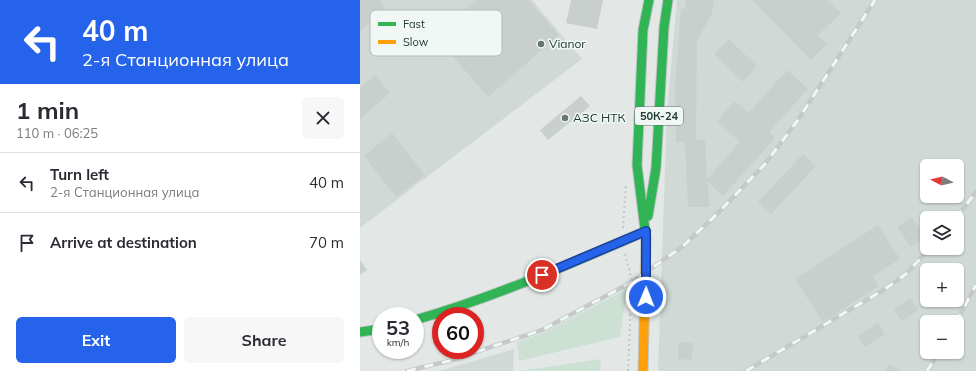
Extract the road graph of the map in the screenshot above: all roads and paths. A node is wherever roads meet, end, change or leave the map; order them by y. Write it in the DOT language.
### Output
graph roads {
  1 [pos="649,0"];
  2 [pos="668,0"];
  3 [pos="646,231"];
  4 [pos="623,241"];
  5 [pos="632,282"];
  6 [pos="632,296"];
  7 [pos="424,318"];
  8 [pos="372,330"];
  9 [pos="360,332"];
  10 [pos="628,371"];
  11 [pos="643,371"];
  1 -- 3 [label="main road, 50К-24"];
  2 -- 3 [label="main road, 50К-24"];
  3 -- 4 [label="main road"];
  3 -- 11 [label="main road, 50К-24"];
  4 -- 5 [label="path"];
  4 -- 7 [label="main road"];
  6 -- 10 [label="path"];
  8 -- 9 [label="main road"];
}
